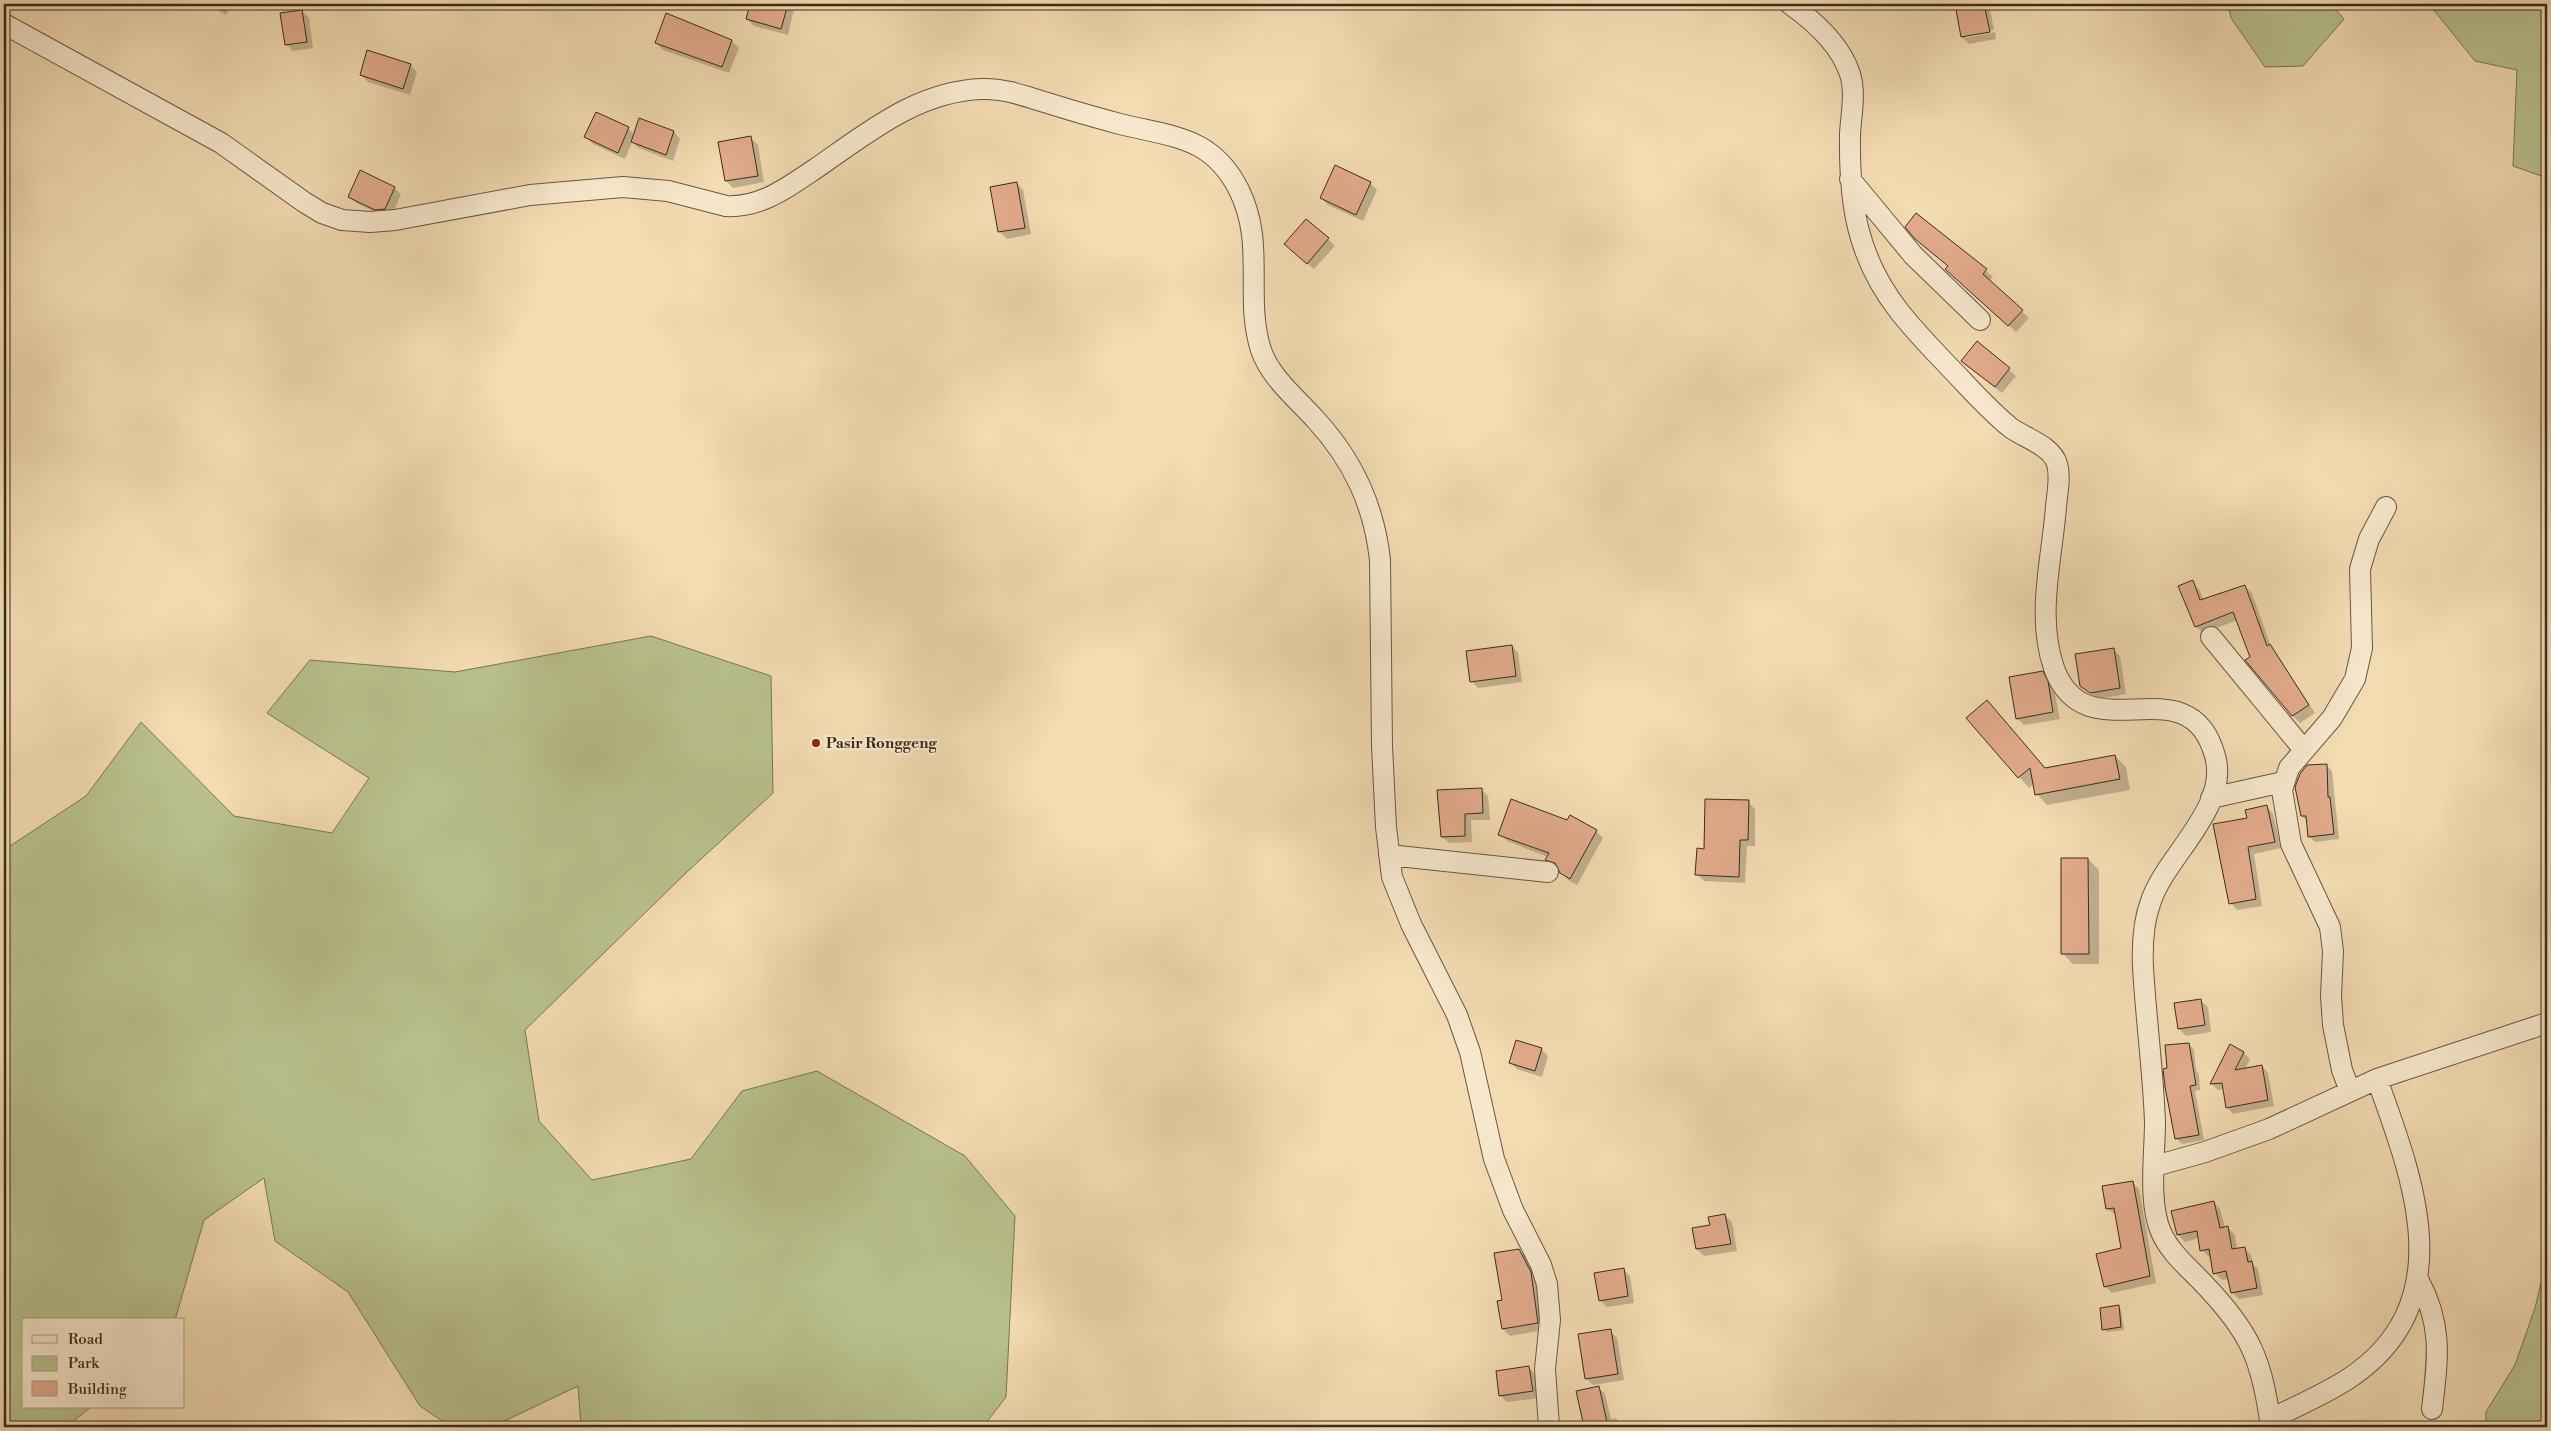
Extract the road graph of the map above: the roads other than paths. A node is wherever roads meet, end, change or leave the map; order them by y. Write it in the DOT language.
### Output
graph roads {
  1 [pos="1790,4"];
  2 [pos="4,24"];
  3 [pos="1850,179"];
  4 [pos="1980,320"];
  5 [pos="2386,508"];
  6 [pos="2211,637"];
  7 [pos="2304,750"];
  8 [pos="2283,782"];
  9 [pos="2211,798"];
  10 [pos="1389,855"];
  11 [pos="1548,872"];
  12 [pos="2547,1023"];
  13 [pos="2377,1078"];
  14 [pos="2350,1090"];
  15 [pos="2155,1166"];
  16 [pos="2418,1279"];
  17 [pos="2432,1408"];
  18 [pos="2270,1423"];
  19 [pos="1549,1427"];
  1 -- 3 [label="street"];
  2 -- 10 [label="street"];
  3 -- 4 [label="street"];
  3 -- 9 [label="street"];
  5 -- 7 [label="street"];
  6 -- 7 [label="street"];
  7 -- 8 [label="street"];
  8 -- 9 [label="street"];
  8 -- 14 [label="street"];
  9 -- 15 [label="street"];
  10 -- 11 [label="street"];
  10 -- 19 [label="street"];
  12 -- 13 [label="street"];
  13 -- 14 [label="street"];
  13 -- 16 [label="street"];
  14 -- 15 [label="street"];
  15 -- 18 [label="street"];
  16 -- 17 [label="street"];
  16 -- 18 [label="street"];
}
